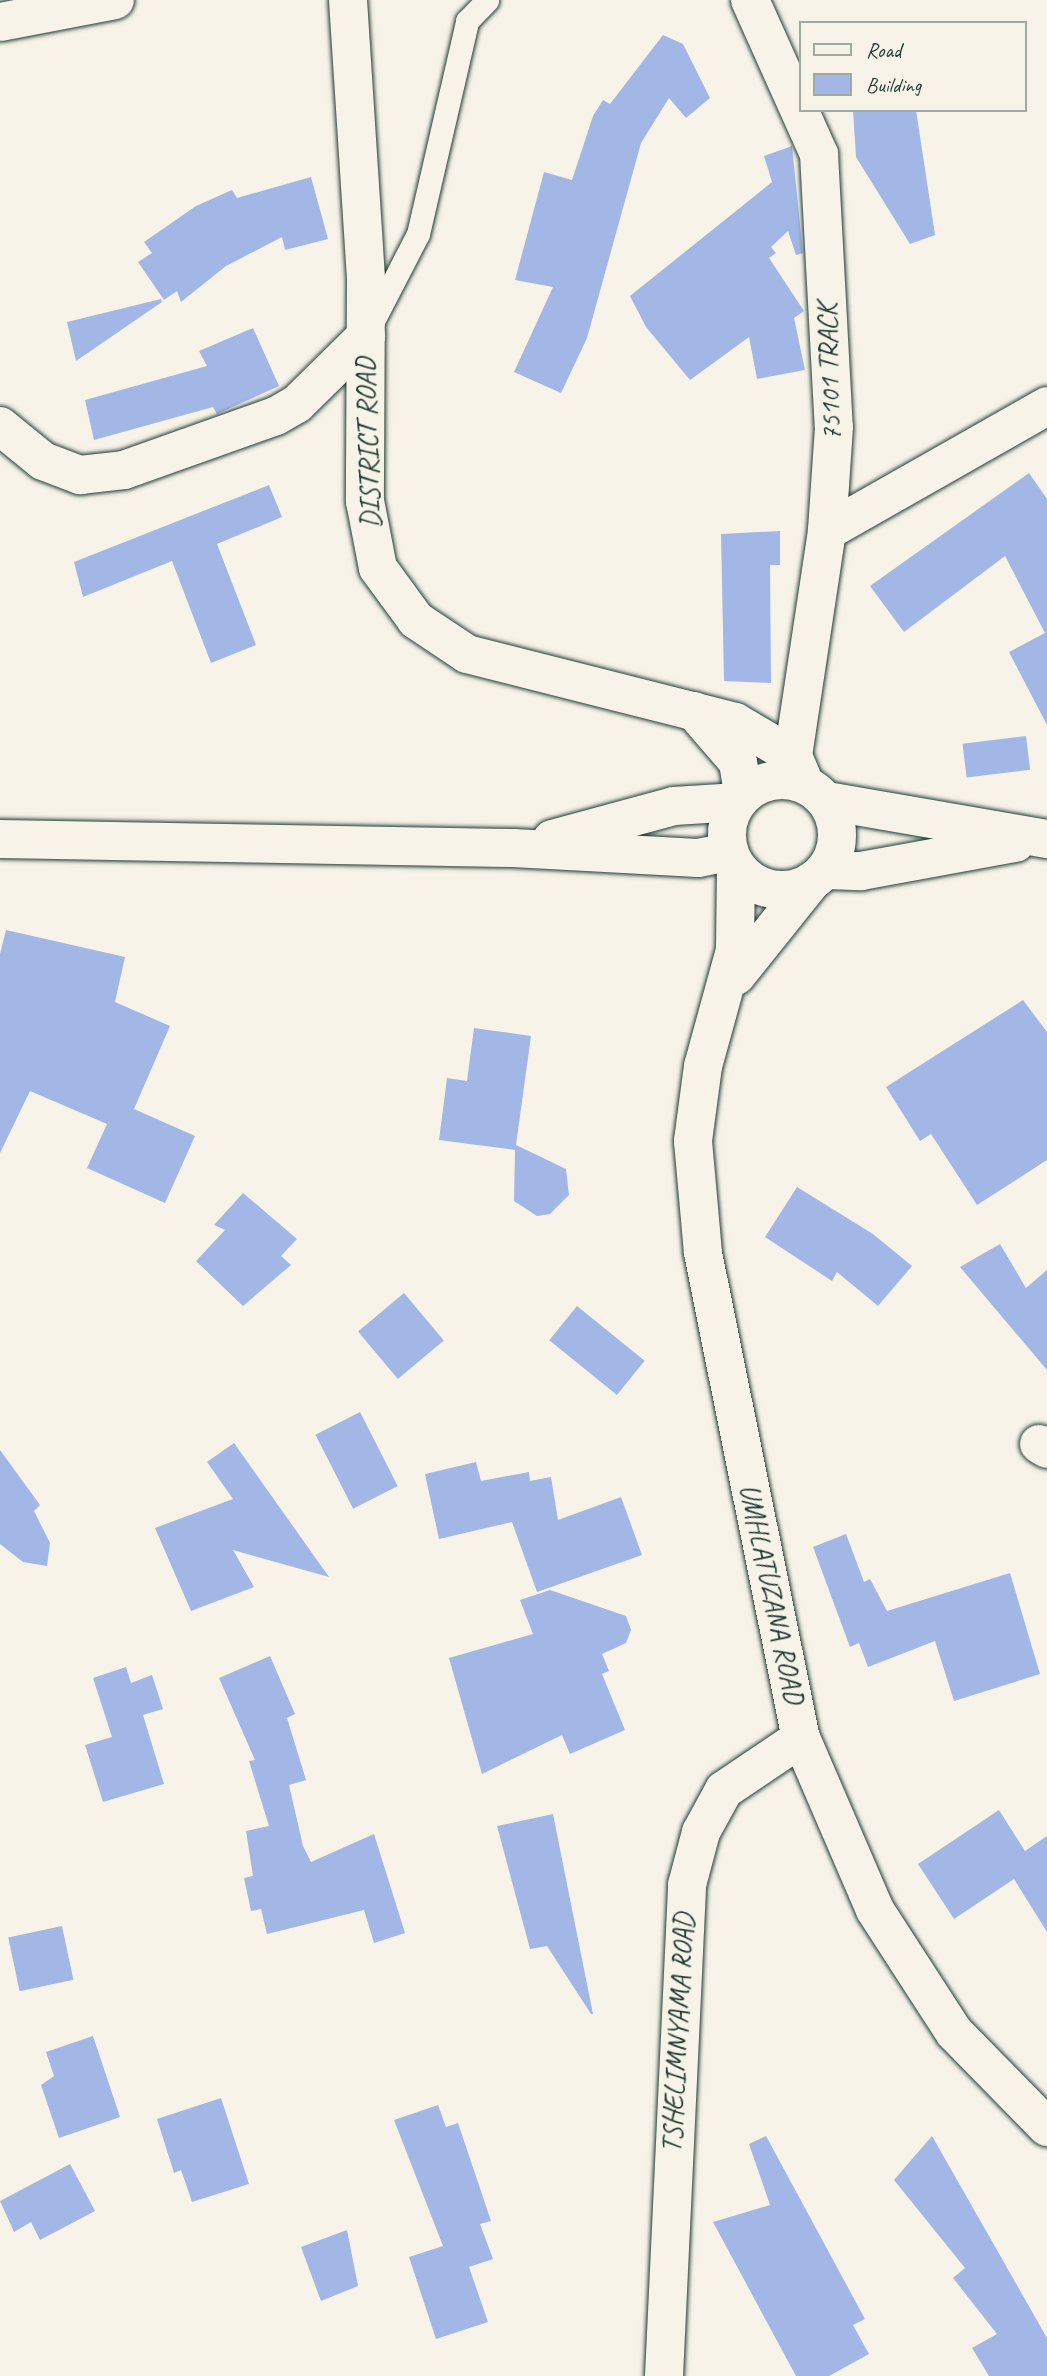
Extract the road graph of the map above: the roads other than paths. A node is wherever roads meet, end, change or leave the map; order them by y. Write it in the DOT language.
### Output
graph roads {
  1 [pos="116,0"];
  2 [pos="348,0"];
  3 [pos="487,0"];
  4 [pos="750,0"];
  5 [pos="0,22"];
  6 [pos="799,109"];
  7 [pos="800,112"];
  8 [pos="366,336"];
  9 [pos="1047,407"];
  10 [pos="0,426"];
  11 [pos="827,531"];
  12 [pos="694,711"];
  13 [pos="808,780"];
  14 [pos="741,799"];
  15 [pos="0,839"];
  16 [pos="1042,839"];
  17 [pos="513,848"];
  18 [pos="732,860"];
  19 [pos="819,875"];
  20 [pos="725,993"];
  21 [pos="802,1738"];
  22 [pos="1047,2127"];
  23 [pos="664,2376"];
  1 -- 5 [label="street"];
  2 -- 8 [label="street, DISTRICT ROAD"];
  3 -- 8 [label="lane"];
  4 -- 6 [label="street, 75101 TRACK"];
  7 -- 11 [label="street, 75101 TRACK"];
  8 -- 10 [label="street"];
  8 -- 12 [label="street, DISTRICT ROAD"];
  9 -- 11 [label="street"];
  11 -- 13 [label="street, 75101 TRACK"];
  12 -- 13 [label="street, DISTRICT ROAD"];
  12 -- 14 [label="street"];
  13 -- 14 [label="street"];
  13 -- 16 [label="street"];
  13 -- 19 [label="street"];
  14 -- 17 [label="street"];
  14 -- 18 [label="street"];
  15 -- 17 [label="street"];
  16 -- 19 [label="street"];
  17 -- 18 [label="street"];
  18 -- 19 [label="street"];
  18 -- 20 [label="street, UMHLATUZANA ROAD"];
  19 -- 20 [label="street, UMHLATUZANA ROAD"];
  20 -- 21 [label="street, UMHLATUZANA ROAD"];
  21 -- 22 [label="street, UMHLATUZANA ROAD"];
  21 -- 23 [label="street, TSHELIMNYAMA ROAD"];
}
